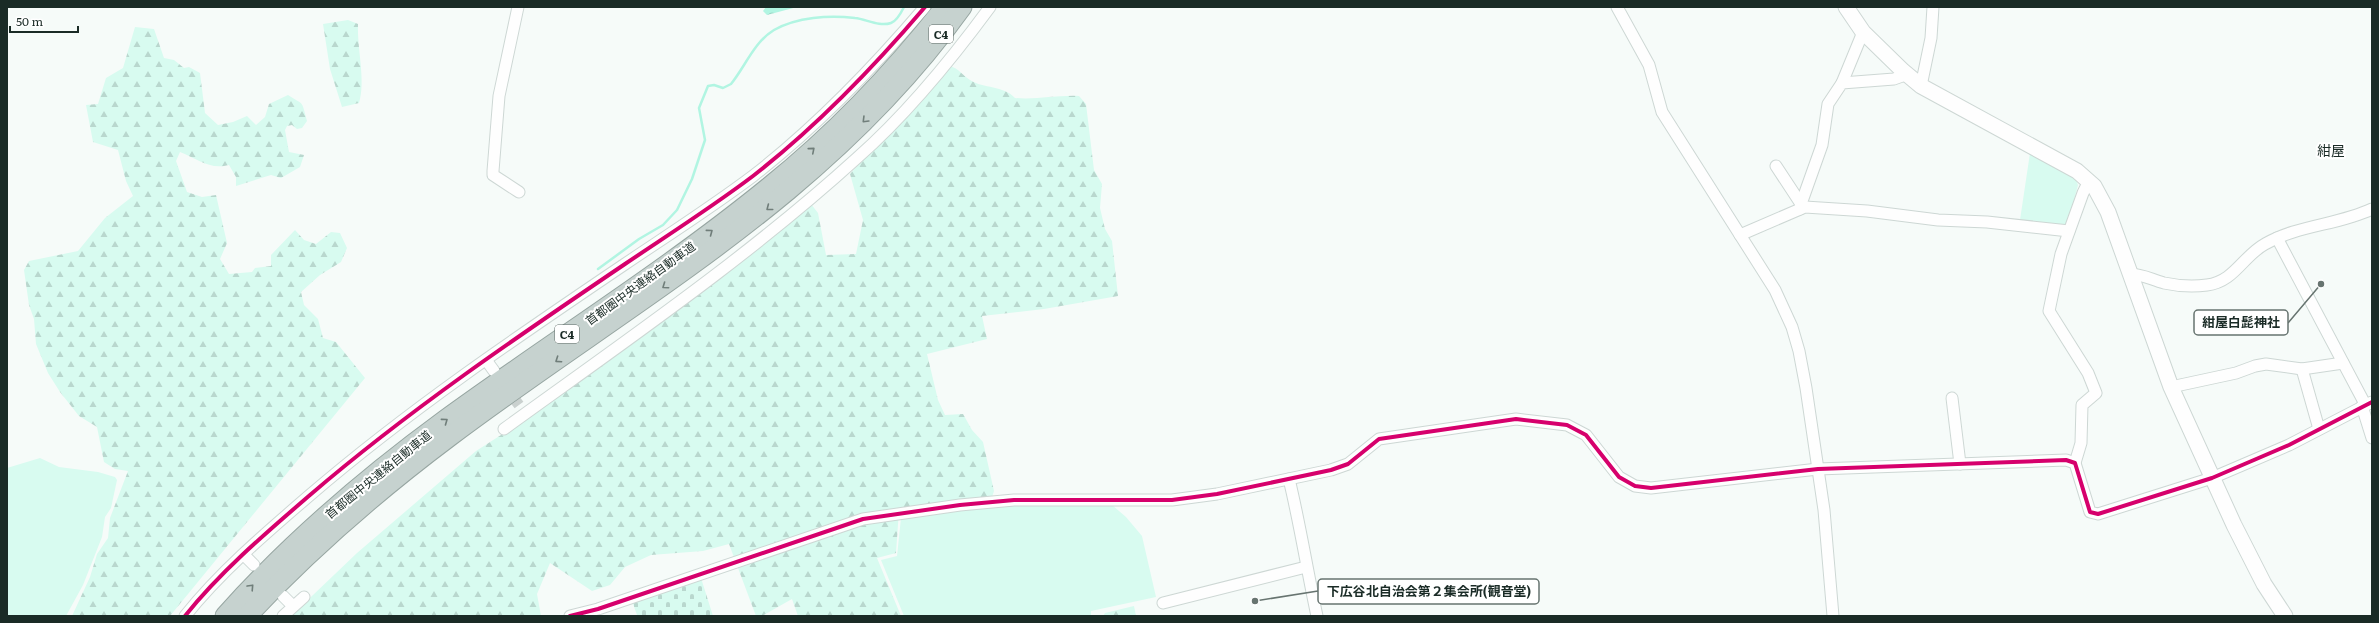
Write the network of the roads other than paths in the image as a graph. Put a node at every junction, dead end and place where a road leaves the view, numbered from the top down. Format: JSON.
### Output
{"nodes":[{"id":1,"x":518,"y":7,"type":"edge"},
{"id":2,"x":925,"y":7,"type":"edge"},
{"id":3,"x":945,"y":7,"type":"edge"},
{"id":4,"x":962,"y":7,"type":"edge"},
{"id":5,"x":990,"y":7,"type":"edge"},
{"id":6,"x":1617,"y":7,"type":"edge"},
{"id":7,"x":1846,"y":7,"type":"edge"},
{"id":8,"x":1933,"y":7,"type":"edge"},
{"id":9,"x":1863,"y":32,"type":"junction"},
{"id":10,"x":915,"y":56,"type":"junction"},
{"id":11,"x":1908,"y":74,"type":"junction"},
{"id":12,"x":1842,"y":83,"type":"junction"},
{"id":13,"x":1921,"y":86,"type":"junction"},
{"id":14,"x":890,"y":105,"type":"dead end"},
{"id":15,"x":901,"y":114,"type":"junction"},
{"id":16,"x":1776,"y":166,"type":"dead end"},
{"id":17,"x":2089,"y":181,"type":"junction"},
{"id":18,"x":519,"y":192,"type":"dead end"},
{"id":19,"x":1801,"y":207,"type":"junction"},
{"id":20,"x":2372,"y":209,"type":"edge"},
{"id":21,"x":2069,"y":231,"type":"junction"},
{"id":22,"x":1740,"y":235,"type":"junction"},
{"id":23,"x":2277,"y":238,"type":"junction"},
{"id":24,"x":2129,"y":274,"type":"junction"},
{"id":25,"x":486,"y":360,"type":"junction"},
{"id":26,"x":2343,"y":363,"type":"junction"},
{"id":27,"x":2302,"y":369,"type":"junction"},
{"id":28,"x":494,"y":371,"type":"dead end"},
{"id":29,"x":2171,"y":387,"type":"junction"},
{"id":30,"x":1952,"y":398,"type":"dead end"},
{"id":31,"x":2367,"y":404,"type":"edge"},
{"id":32,"x":504,"y":429,"type":"dead end"},
{"id":33,"x":2319,"y":429,"type":"junction"},
{"id":34,"x":2372,"y":438,"type":"edge"},
{"id":35,"x":2075,"y":463,"type":"junction"},
{"id":36,"x":1960,"y":464,"type":"junction"},
{"id":37,"x":1818,"y":469,"type":"junction"},
{"id":38,"x":2212,"y":478,"type":"junction"},
{"id":39,"x":1289,"y":479,"type":"junction"},
{"id":40,"x":244,"y":554,"type":"junction"},
{"id":41,"x":254,"y":565,"type":"dead end"},
{"id":42,"x":1306,"y":567,"type":"junction"},
{"id":43,"x":283,"y":596,"type":"dead end"},
{"id":44,"x":304,"y":597,"type":"dead end"},
{"id":45,"x":1163,"y":603,"type":"dead end"},
{"id":46,"x":293,"y":606,"type":"junction"},
{"id":47,"x":185,"y":616,"type":"edge"},
{"id":48,"x":224,"y":616,"type":"edge"},
{"id":49,"x":248,"y":616,"type":"edge"},
{"id":50,"x":282,"y":616,"type":"edge"},
{"id":51,"x":570,"y":616,"type":"edge"},
{"id":52,"x":1317,"y":616,"type":"edge"},
{"id":53,"x":1833,"y":616,"type":"edge"},
{"id":54,"x":2285,"y":616,"type":"edge"}],
"edges":[{"from":1,"to":18,"type":"street"},
{"from":2,"to":25,"type":"street"},
{"from":3,"to":10,"type":"highway","name":"首都圏中央連絡自動車道","number":"C4"},
{"from":4,"to":10,"type":"highway","name":"首都圏中央連絡自動車道","number":"C4"},
{"from":5,"to":15,"type":"street"},
{"from":6,"to":22,"type":"street"},
{"from":7,"to":9,"type":"street"},
{"from":8,"to":13,"type":"street"},
{"from":9,"to":11,"type":"street"},
{"from":9,"to":12,"type":"street"},
{"from":48,"to":10,"type":"highway","name":"首都圏中央連絡自動車道","number":"C4","one_way":true},
{"from":10,"to":49,"type":"highway","name":"首都圏中央連絡自動車道","number":"C4","one_way":true},
{"from":11,"to":12,"type":"street"},
{"from":11,"to":13,"type":"street"},
{"from":12,"to":19,"type":"street"},
{"from":13,"to":17,"type":"street"},
{"from":14,"to":15,"type":"street"},
{"from":15,"to":32,"type":"street"},
{"from":16,"to":19,"type":"street"},
{"from":17,"to":21,"type":"street"},
{"from":17,"to":24,"type":"street"},
{"from":19,"to":21,"type":"street"},
{"from":19,"to":22,"type":"street"},
{"from":20,"to":23,"type":"street"},
{"from":21,"to":35,"type":"street"},
{"from":22,"to":37,"type":"street"},
{"from":23,"to":24,"type":"street"},
{"from":23,"to":26,"type":"street"},
{"from":24,"to":29,"type":"street"},
{"from":25,"to":28,"type":"street"},
{"from":25,"to":40,"type":"street"},
{"from":26,"to":27,"type":"street"},
{"from":26,"to":31,"type":"street"},
{"from":27,"to":29,"type":"street"},
{"from":27,"to":33,"type":"street"},
{"from":29,"to":38,"type":"street"},
{"from":30,"to":36,"type":"street"},
{"from":31,"to":33,"type":"street"},
{"from":31,"to":34,"type":"street"},
{"from":33,"to":38,"type":"street"},
{"from":35,"to":36,"type":"street"},
{"from":35,"to":38,"type":"street"},
{"from":36,"to":37,"type":"street"},
{"from":37,"to":39,"type":"street"},
{"from":37,"to":53,"type":"street"},
{"from":38,"to":54,"type":"street"},
{"from":39,"to":42,"type":"street"},
{"from":39,"to":51,"type":"street"},
{"from":40,"to":41,"type":"street"},
{"from":40,"to":47,"type":"street"},
{"from":42,"to":45,"type":"street"},
{"from":42,"to":52,"type":"street"},
{"from":43,"to":46,"type":"street"},
{"from":44,"to":46,"type":"street"},
{"from":46,"to":50,"type":"street"}]}
